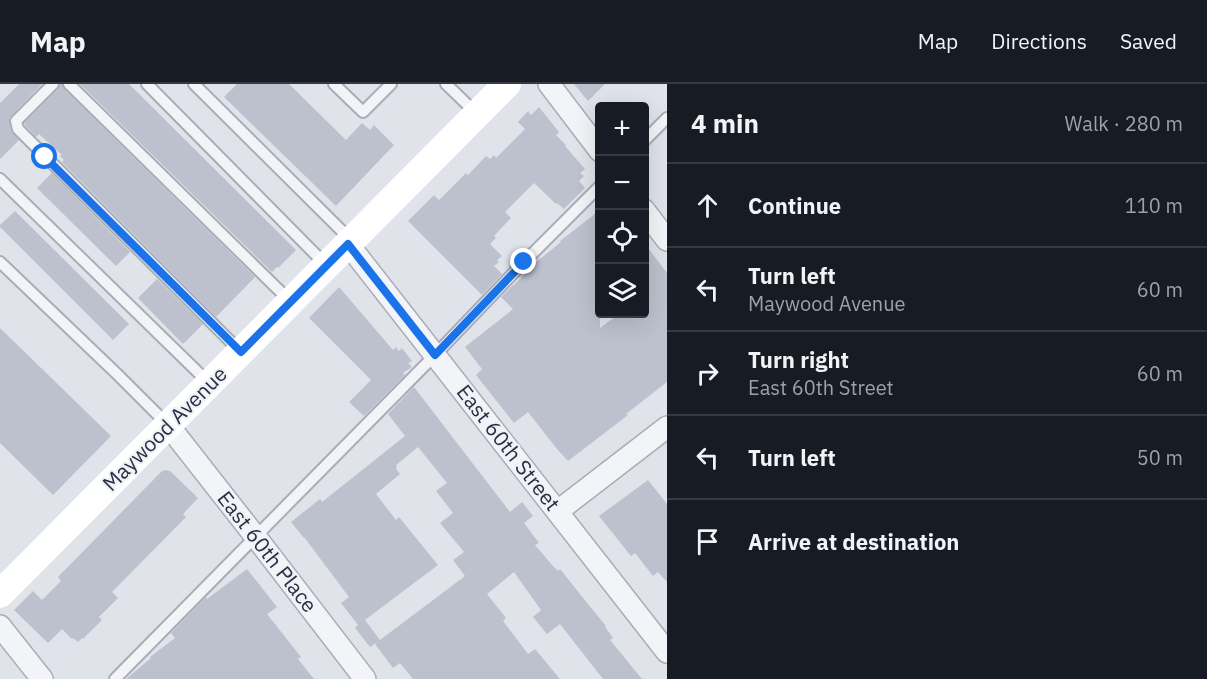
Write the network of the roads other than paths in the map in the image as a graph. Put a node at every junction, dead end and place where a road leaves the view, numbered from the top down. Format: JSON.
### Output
{"nodes":[{"id":1,"x":53,"y":84,"type":"edge"},
{"id":2,"x":69,"y":84,"type":"edge"},
{"id":3,"x":147,"y":84,"type":"edge"},
{"id":4,"x":194,"y":84,"type":"edge"},
{"id":5,"x":334,"y":84,"type":"edge"},
{"id":6,"x":391,"y":84,"type":"edge"},
{"id":7,"x":446,"y":84,"type":"edge"},
{"id":8,"x":507,"y":84,"type":"edge"},
{"id":9,"x":549,"y":84,"type":"edge"},
{"id":10,"x":477,"y":114,"type":"junction"},
{"id":11,"x":667,"y":118,"type":"edge"},
{"id":12,"x":649,"y":137,"type":"edge"},
{"id":13,"x":595,"y":144,"type":"edge"},
{"id":14,"x":0,"y":179,"type":"edge"},
{"id":15,"x":595,"y":191,"type":"edge"},
{"id":16,"x":649,"y":215,"type":"edge"},
{"id":17,"x":667,"y":240,"type":"edge"},
{"id":18,"x":350,"y":242,"type":"junction"},
{"id":19,"x":0,"y":262,"type":"edge"},
{"id":20,"x":327,"y":266,"type":"junction"},
{"id":21,"x":291,"y":302,"type":"junction"},
{"id":22,"x":241,"y":352,"type":"junction"},
{"id":23,"x":435,"y":355,"type":"junction"},
{"id":24,"x":210,"y":384,"type":"junction"},
{"id":25,"x":168,"y":425,"type":"junction"},
{"id":26,"x":667,"y":427,"type":"edge"},
{"id":27,"x":558,"y":512,"type":"junction"},
{"id":28,"x":255,"y":536,"type":"junction"},
{"id":29,"x":0,"y":594,"type":"edge"},
{"id":30,"x":0,"y":626,"type":"edge"},
{"id":31,"x":667,"y":652,"type":"edge"},
{"id":32,"x":42,"y":679,"type":"edge"},
{"id":33,"x":115,"y":679,"type":"edge"},
{"id":34,"x":365,"y":679,"type":"edge"}],
"edges":[{"from":1,"to":22,"type":"lane"},
{"from":2,"to":21,"type":"lane"},
{"from":3,"to":20,"type":"lane"},
{"from":4,"to":18,"type":"lane"},
{"from":5,"to":6,"type":"lane"},
{"from":7,"to":10,"type":"lane"},
{"from":8,"to":10,"type":"street","name":"Maywood Avenue"},
{"from":9,"to":13,"type":"street"},
{"from":10,"to":18,"type":"street","name":"Maywood Avenue"},
{"from":11,"to":12,"type":"lane"},
{"from":14,"to":24,"type":"lane"},
{"from":15,"to":23,"type":"lane"},
{"from":16,"to":17,"type":"street"},
{"from":18,"to":20,"type":"street","name":"Maywood Avenue"},
{"from":18,"to":23,"type":"street","name":"East 60th Street"},
{"from":19,"to":25,"type":"lane"},
{"from":20,"to":21,"type":"street","name":"Maywood Avenue"},
{"from":21,"to":22,"type":"street","name":"Maywood Avenue"},
{"from":22,"to":24,"type":"street","name":"Maywood Avenue"},
{"from":23,"to":27,"type":"street","name":"East 60th Street"},
{"from":23,"to":28,"type":"lane"},
{"from":24,"to":25,"type":"street","name":"Maywood Avenue"},
{"from":25,"to":28,"type":"street","name":"East 60th Place"},
{"from":25,"to":29,"type":"street","name":"Maywood Avenue"},
{"from":26,"to":27,"type":"street"},
{"from":27,"to":31,"type":"street","name":"East 60th Street"},
{"from":28,"to":33,"type":"lane"},
{"from":28,"to":34,"type":"street","name":"East 60th Place"},
{"from":30,"to":32,"type":"street"}]}
